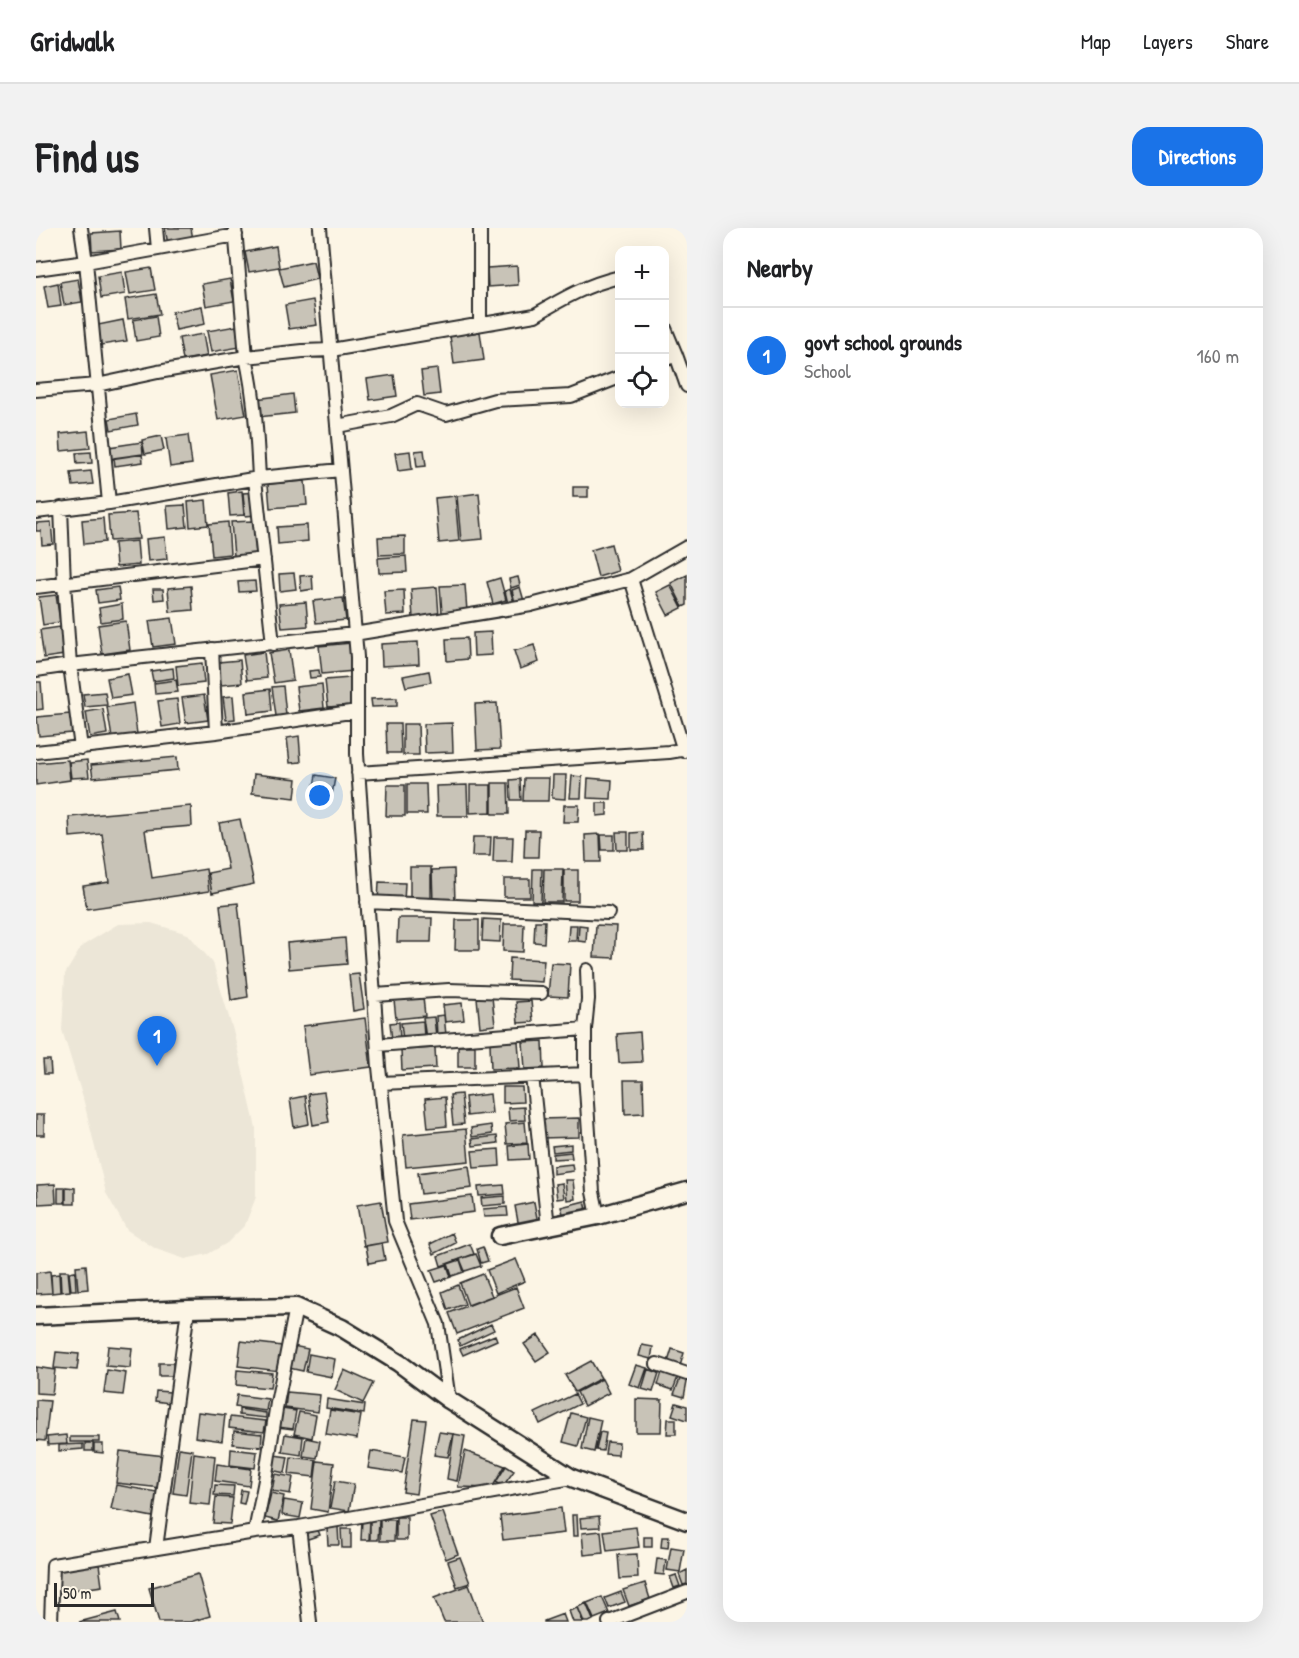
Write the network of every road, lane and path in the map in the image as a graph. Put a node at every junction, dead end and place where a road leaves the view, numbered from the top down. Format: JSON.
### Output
{"nodes":[{"id":1,"x":81,"y":228,"type":"edge"},
{"id":2,"x":156,"y":228,"type":"edge"},
{"id":3,"x":320,"y":228,"type":"edge"},
{"id":4,"x":480,"y":228,"type":"edge"},
{"id":5,"x":235,"y":231,"type":"edge"},
{"id":6,"x":158,"y":249,"type":"junction"},
{"id":7,"x":86,"y":262,"type":"junction"},
{"id":8,"x":36,"y":269,"type":"edge"},
{"id":9,"x":615,"y":278,"type":"edge"},
{"id":10,"x":480,"y":324,"type":"junction"},
{"id":11,"x":331,"y":350,"type":"junction"},
{"id":12,"x":246,"y":357,"type":"junction"},
{"id":13,"x":670,"y":358,"type":"edge"},
{"id":14,"x":615,"y":379,"type":"edge"},
{"id":15,"x":97,"y":385,"type":"junction"},
{"id":16,"x":687,"y":386,"type":"edge"},
{"id":17,"x":36,"y":390,"type":"edge"},
{"id":18,"x":337,"y":426,"type":"junction"},
{"id":19,"x":341,"y":470,"type":"junction"},
{"id":20,"x":256,"y":478,"type":"junction"},
{"id":21,"x":109,"y":503,"type":"junction"},
{"id":22,"x":61,"y":508,"type":"junction"},
{"id":23,"x":36,"y":512,"type":"edge"},
{"id":24,"x":687,"y":547,"type":"edge"},
{"id":25,"x":264,"y":559,"type":"junction"},
{"id":26,"x":631,"y":579,"type":"junction"},
{"id":27,"x":64,"y":583,"type":"junction"},
{"id":28,"x":36,"y":587,"type":"edge"},
{"id":29,"x":354,"y":634,"type":"junction"},
{"id":30,"x":273,"y":644,"type":"junction"},
{"id":31,"x":212,"y":650,"type":"junction"},
{"id":32,"x":70,"y":664,"type":"junction"},
{"id":33,"x":36,"y":669,"type":"edge"},
{"id":34,"x":357,"y":711,"type":"junction"},
{"id":35,"x":216,"y":732,"type":"junction"},
{"id":36,"x":81,"y":748,"type":"junction"},
{"id":37,"x":685,"y":750,"type":"edge"},
{"id":38,"x":36,"y":752,"type":"edge"},
{"id":39,"x":358,"y":773,"type":"junction"},
{"id":40,"x":368,"y":902,"type":"junction"},
{"id":41,"x":608,"y":913,"type":"dead end"},
{"id":42,"x":587,"y":970,"type":"dead end"},
{"id":43,"x":541,"y":993,"type":"dead end"},
{"id":44,"x":375,"y":995,"type":"junction"},
{"id":45,"x":585,"y":1029,"type":"junction"},
{"id":46,"x":378,"y":1045,"type":"junction"},
{"id":47,"x":585,"y":1074,"type":"junction"},
{"id":48,"x":532,"y":1076,"type":"junction"},
{"id":49,"x":381,"y":1083,"type":"junction"},
{"id":50,"x":687,"y":1191,"type":"edge"},
{"id":51,"x":598,"y":1216,"type":"junction"},
{"id":52,"x":548,"y":1227,"type":"junction"},
{"id":53,"x":500,"y":1236,"type":"dead end"},
{"id":54,"x":296,"y":1307,"type":"junction"},
{"id":55,"x":188,"y":1309,"type":"junction"},
{"id":56,"x":36,"y":1316,"type":"edge"},
{"id":57,"x":657,"y":1364,"type":"dead end"},
{"id":58,"x":687,"y":1374,"type":"edge"},
{"id":59,"x":449,"y":1400,"type":"junction"},
{"id":60,"x":572,"y":1478,"type":"junction"},
{"id":61,"x":687,"y":1521,"type":"edge"},
{"id":62,"x":299,"y":1527,"type":"junction"},
{"id":63,"x":255,"y":1532,"type":"junction"},
{"id":64,"x":156,"y":1548,"type":"junction"},
{"id":65,"x":687,"y":1592,"type":"edge"},
{"id":66,"x":51,"y":1622,"type":"edge"},
{"id":67,"x":310,"y":1622,"type":"edge"},
{"id":68,"x":609,"y":1622,"type":"edge"}],
"edges":[{"from":1,"to":7,"type":"street"},
{"from":2,"to":6,"type":"street"},
{"from":3,"to":11,"type":"street"},
{"from":4,"to":10,"type":"street"},
{"from":5,"to":6,"type":"street"},
{"from":5,"to":12,"type":"street"},
{"from":6,"to":7,"type":"street"},
{"from":7,"to":8,"type":"street"},
{"from":7,"to":15,"type":"street"},
{"from":9,"to":10,"type":"street"},
{"from":10,"to":11,"type":"street"},
{"from":11,"to":12,"type":"street"},
{"from":11,"to":18,"type":"street"},
{"from":12,"to":15,"type":"street"},
{"from":12,"to":20,"type":"street"},
{"from":13,"to":16,"type":"street"},
{"from":14,"to":18,"type":"street"},
{"from":15,"to":17,"type":"street"},
{"from":15,"to":21,"type":"street"},
{"from":18,"to":19,"type":"street"},
{"from":19,"to":20,"type":"street"},
{"from":19,"to":29,"type":"street"},
{"from":20,"to":21,"type":"street"},
{"from":20,"to":25,"type":"street"},
{"from":21,"to":22,"type":"street"},
{"from":22,"to":23,"type":"street"},
{"from":22,"to":27,"type":"street"},
{"from":24,"to":26,"type":"street"},
{"from":25,"to":27,"type":"street"},
{"from":25,"to":30,"type":"street"},
{"from":26,"to":29,"type":"street"},
{"from":26,"to":37,"type":"street"},
{"from":27,"to":28,"type":"street"},
{"from":27,"to":32,"type":"street"},
{"from":29,"to":30,"type":"street"},
{"from":29,"to":34,"type":"street"},
{"from":30,"to":31,"type":"street"},
{"from":31,"to":32,"type":"street"},
{"from":31,"to":35,"type":"street"},
{"from":32,"to":33,"type":"street"},
{"from":32,"to":36,"type":"street"},
{"from":34,"to":35,"type":"street"},
{"from":34,"to":39,"type":"street"},
{"from":35,"to":36,"type":"street"},
{"from":36,"to":38,"type":"street"},
{"from":37,"to":39,"type":"street"},
{"from":39,"to":40,"type":"street"},
{"from":40,"to":41,"type":"street"},
{"from":40,"to":44,"type":"street"},
{"from":42,"to":45,"type":"street"},
{"from":43,"to":44,"type":"street"},
{"from":44,"to":46,"type":"street"},
{"from":45,"to":46,"type":"street"},
{"from":45,"to":47,"type":"street"},
{"from":46,"to":49,"type":"street"},
{"from":47,"to":48,"type":"street"},
{"from":47,"to":51,"type":"street"},
{"from":48,"to":49,"type":"street"},
{"from":48,"to":52,"type":"street"},
{"from":49,"to":59,"type":"street"},
{"from":50,"to":51,"type":"main road"},
{"from":51,"to":52,"type":"main road"},
{"from":52,"to":53,"type":"main road"},
{"from":54,"to":55,"type":"main road"},
{"from":54,"to":59,"type":"main road"},
{"from":54,"to":63,"type":"street"},
{"from":55,"to":56,"type":"main road"},
{"from":55,"to":64,"type":"street"},
{"from":57,"to":58,"type":"street"},
{"from":59,"to":60,"type":"main road"},
{"from":60,"to":61,"type":"main road"},
{"from":60,"to":62,"type":"street"},
{"from":62,"to":63,"type":"street"},
{"from":62,"to":67,"type":"street"},
{"from":63,"to":64,"type":"street"},
{"from":64,"to":66,"type":"street"},
{"from":65,"to":68,"type":"street"}]}
